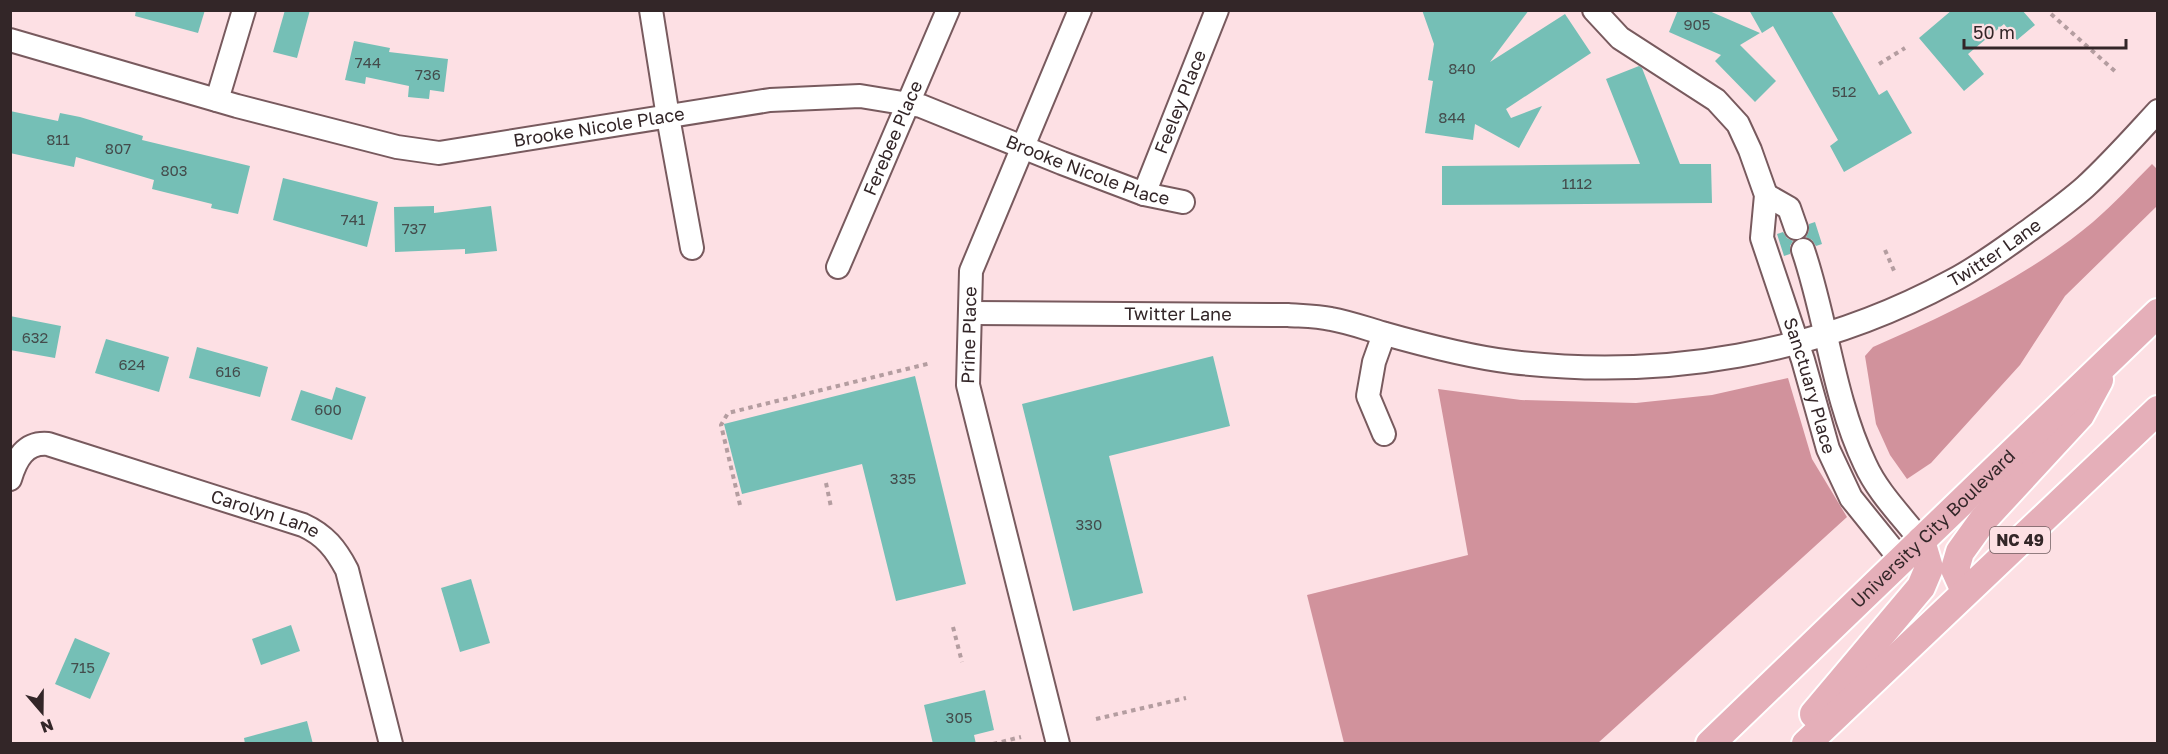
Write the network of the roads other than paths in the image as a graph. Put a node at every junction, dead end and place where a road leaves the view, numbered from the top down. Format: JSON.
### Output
{"nodes":[{"id":1,"x":244,"y":10,"type":"edge"},
{"id":2,"x":651,"y":10,"type":"edge"},
{"id":3,"x":948,"y":10,"type":"edge"},
{"id":4,"x":1080,"y":10,"type":"edge"},
{"id":5,"x":1217,"y":10,"type":"edge"},
{"id":6,"x":1594,"y":10,"type":"edge"},
{"id":7,"x":10,"y":40,"type":"edge"},
{"id":8,"x":217,"y":100,"type":"junction"},
{"id":9,"x":907,"y":104,"type":"junction"},
{"id":10,"x":2157,"y":111,"type":"edge"},
{"id":11,"x":668,"y":117,"type":"junction"},
{"id":12,"x":1023,"y":147,"type":"junction"},
{"id":13,"x":1144,"y":194,"type":"junction"},
{"id":14,"x":1766,"y":195,"type":"junction"},
{"id":15,"x":1183,"y":202,"type":"dead end"},
{"id":16,"x":1796,"y":228,"type":"dead end"},
{"id":17,"x":692,"y":248,"type":"dead end"},
{"id":18,"x":838,"y":267,"type":"dead end"},
{"id":19,"x":1773,"y":271,"type":"junction"},
{"id":20,"x":970,"y":313,"type":"junction"},
{"id":21,"x":2157,"y":313,"type":"edge"},
{"id":22,"x":1384,"y":334,"type":"junction"},
{"id":23,"x":1825,"y":335,"type":"junction"},
{"id":24,"x":1797,"y":343,"type":"junction"},
{"id":25,"x":2109,"y":359,"type":"junction"},
{"id":26,"x":2155,"y":417,"type":"edge"},
{"id":27,"x":1384,"y":434,"type":"dead end"},
{"id":28,"x":10,"y":479,"type":"edge"},
{"id":29,"x":1911,"y":551,"type":"junction"},
{"id":30,"x":1965,"y":591,"type":"junction"},
{"id":31,"x":392,"y":744,"type":"edge"},
{"id":32,"x":1058,"y":744,"type":"edge"},
{"id":33,"x":1710,"y":744,"type":"edge"},
{"id":34,"x":1794,"y":744,"type":"edge"},
{"id":35,"x":1806,"y":744,"type":"edge"}],
"edges":[{"from":1,"to":8,"type":"street"},
{"from":2,"to":11,"type":"street"},
{"from":3,"to":9,"type":"street","name":"Ferebee Place"},
{"from":4,"to":12,"type":"street","name":"Prine Place"},
{"from":5,"to":13,"type":"street","name":"Feeley Place"},
{"from":6,"to":14,"type":"street","name":"Sanctuary Place"},
{"from":7,"to":8,"type":"street","name":"Brooke Nicole Place"},
{"from":8,"to":11,"type":"street","name":"Brooke Nicole Place"},
{"from":9,"to":11,"type":"street","name":"Brooke Nicole Place"},
{"from":9,"to":12,"type":"street","name":"Brooke Nicole Place"},
{"from":9,"to":18,"type":"street","name":"Ferebee Place"},
{"from":10,"to":23,"type":"street","name":"Twitter Lane"},
{"from":11,"to":17,"type":"street"},
{"from":12,"to":13,"type":"street","name":"Brooke Nicole Place"},
{"from":12,"to":20,"type":"street","name":"Prine Place"},
{"from":13,"to":15,"type":"street","name":"Brooke Nicole Place"},
{"from":14,"to":16,"type":"street"},
{"from":14,"to":19,"type":"street","name":"Sanctuary Place"},
{"from":19,"to":23,"type":"street","name":"Sanctuary Place"},
{"from":19,"to":24,"type":"street","name":"Sanctuary Place"},
{"from":20,"to":22,"type":"street","name":"Twitter Lane"},
{"from":20,"to":32,"type":"street","name":"Prine Place"},
{"from":21,"to":25,"type":"main road","name":"University City Boulevard"},
{"from":22,"to":24,"type":"street","name":"Twitter Lane"},
{"from":22,"to":27,"type":"street"},
{"from":23,"to":24,"type":"street","name":"Twitter Lane"},
{"from":23,"to":29,"type":"street","name":"Sanctuary Place"},
{"from":24,"to":29,"type":"street","name":"Sanctuary Place"},
{"from":25,"to":29,"type":"main road","name":"University City Boulevard"},
{"from":25,"to":30,"type":"main road"},
{"from":26,"to":30,"type":"main road","number":"NC 49"},
{"from":28,"to":31,"type":"street","name":"Carolyn Lane"},
{"from":29,"to":33,"type":"main road","name":"University City Boulevard"},
{"from":29,"to":34,"type":"main road"},
{"from":30,"to":35,"type":"main road","number":"NC 49"}]}
